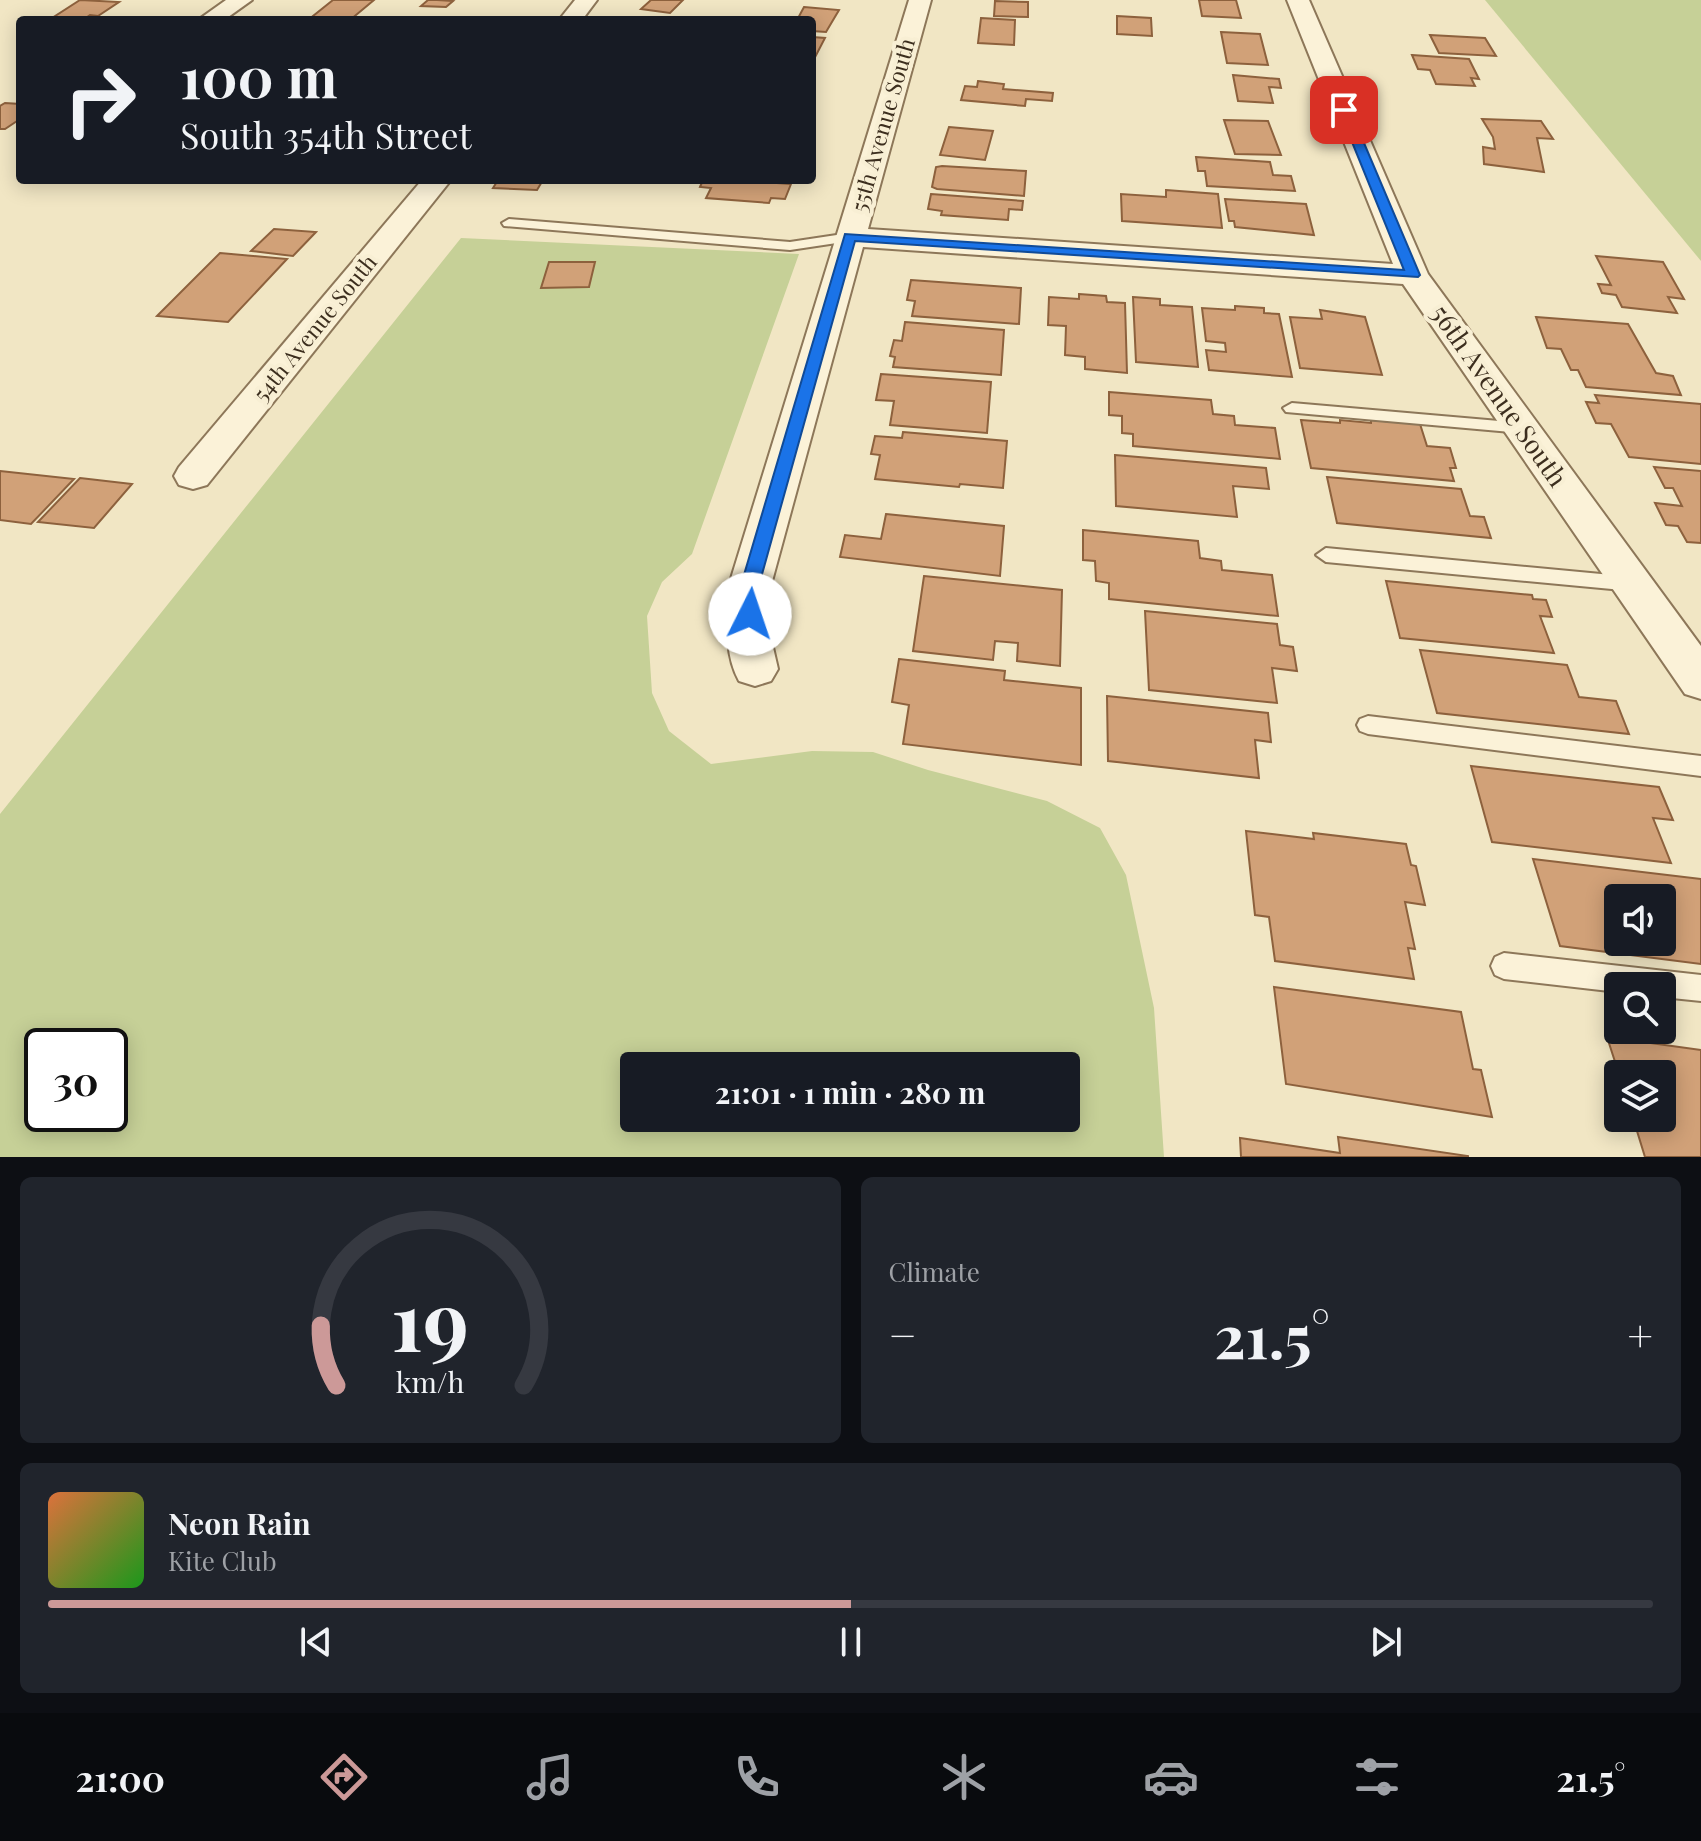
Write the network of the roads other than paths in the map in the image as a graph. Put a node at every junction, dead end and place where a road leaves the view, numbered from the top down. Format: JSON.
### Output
{"nodes":[{"id":1,"x":241,"y":0,"type":"edge"},
{"id":2,"x":586,"y":0,"type":"edge"},
{"id":3,"x":920,"y":0,"type":"edge"},
{"id":4,"x":1298,"y":0,"type":"edge"},
{"id":5,"x":215,"y":16,"type":"edge"},
{"id":6,"x":573,"y":16,"type":"edge"},
{"id":7,"x":434,"y":184,"type":"edge"},
{"id":8,"x":509,"y":223,"type":"dead end"},
{"id":9,"x":850,"y":237,"type":"junction"},
{"id":10,"x":1413,"y":275,"type":"junction"},
{"id":11,"x":1292,"y":408,"type":"dead end"},
{"id":12,"x":1522,"y":428,"type":"junction"},
{"id":13,"x":193,"y":476,"type":"dead end"},
{"id":14,"x":1326,"y":555,"type":"dead end"},
{"id":15,"x":1633,"y":584,"type":"junction"},
{"id":16,"x":755,"y":669,"type":"dead end"},
{"id":17,"x":1701,"y":681,"type":"edge"},
{"id":18,"x":1368,"y":725,"type":"dead end"},
{"id":19,"x":1701,"y":766,"type":"edge"},
{"id":20,"x":1504,"y":966,"type":"dead end"},
{"id":21,"x":1701,"y":988,"type":"edge"}],
"edges":[{"from":1,"to":5,"type":"street"},
{"from":2,"to":6,"type":"street"},
{"from":3,"to":9,"type":"street","name":"55th Avenue South"},
{"from":4,"to":10,"type":"street","name":"56th Avenue South"},
{"from":7,"to":13,"type":"street","name":"54th Avenue South"},
{"from":8,"to":9,"type":"lane"},
{"from":9,"to":10,"type":"street"},
{"from":9,"to":16,"type":"street","name":"55th Avenue South"},
{"from":10,"to":12,"type":"street","name":"56th Avenue South"},
{"from":11,"to":12,"type":"lane"},
{"from":12,"to":15,"type":"street","name":"56th Avenue South"},
{"from":14,"to":15,"type":"lane"},
{"from":15,"to":17,"type":"street","name":"56th Avenue South"},
{"from":18,"to":19,"type":"lane"},
{"from":20,"to":21,"type":"lane"}]}
